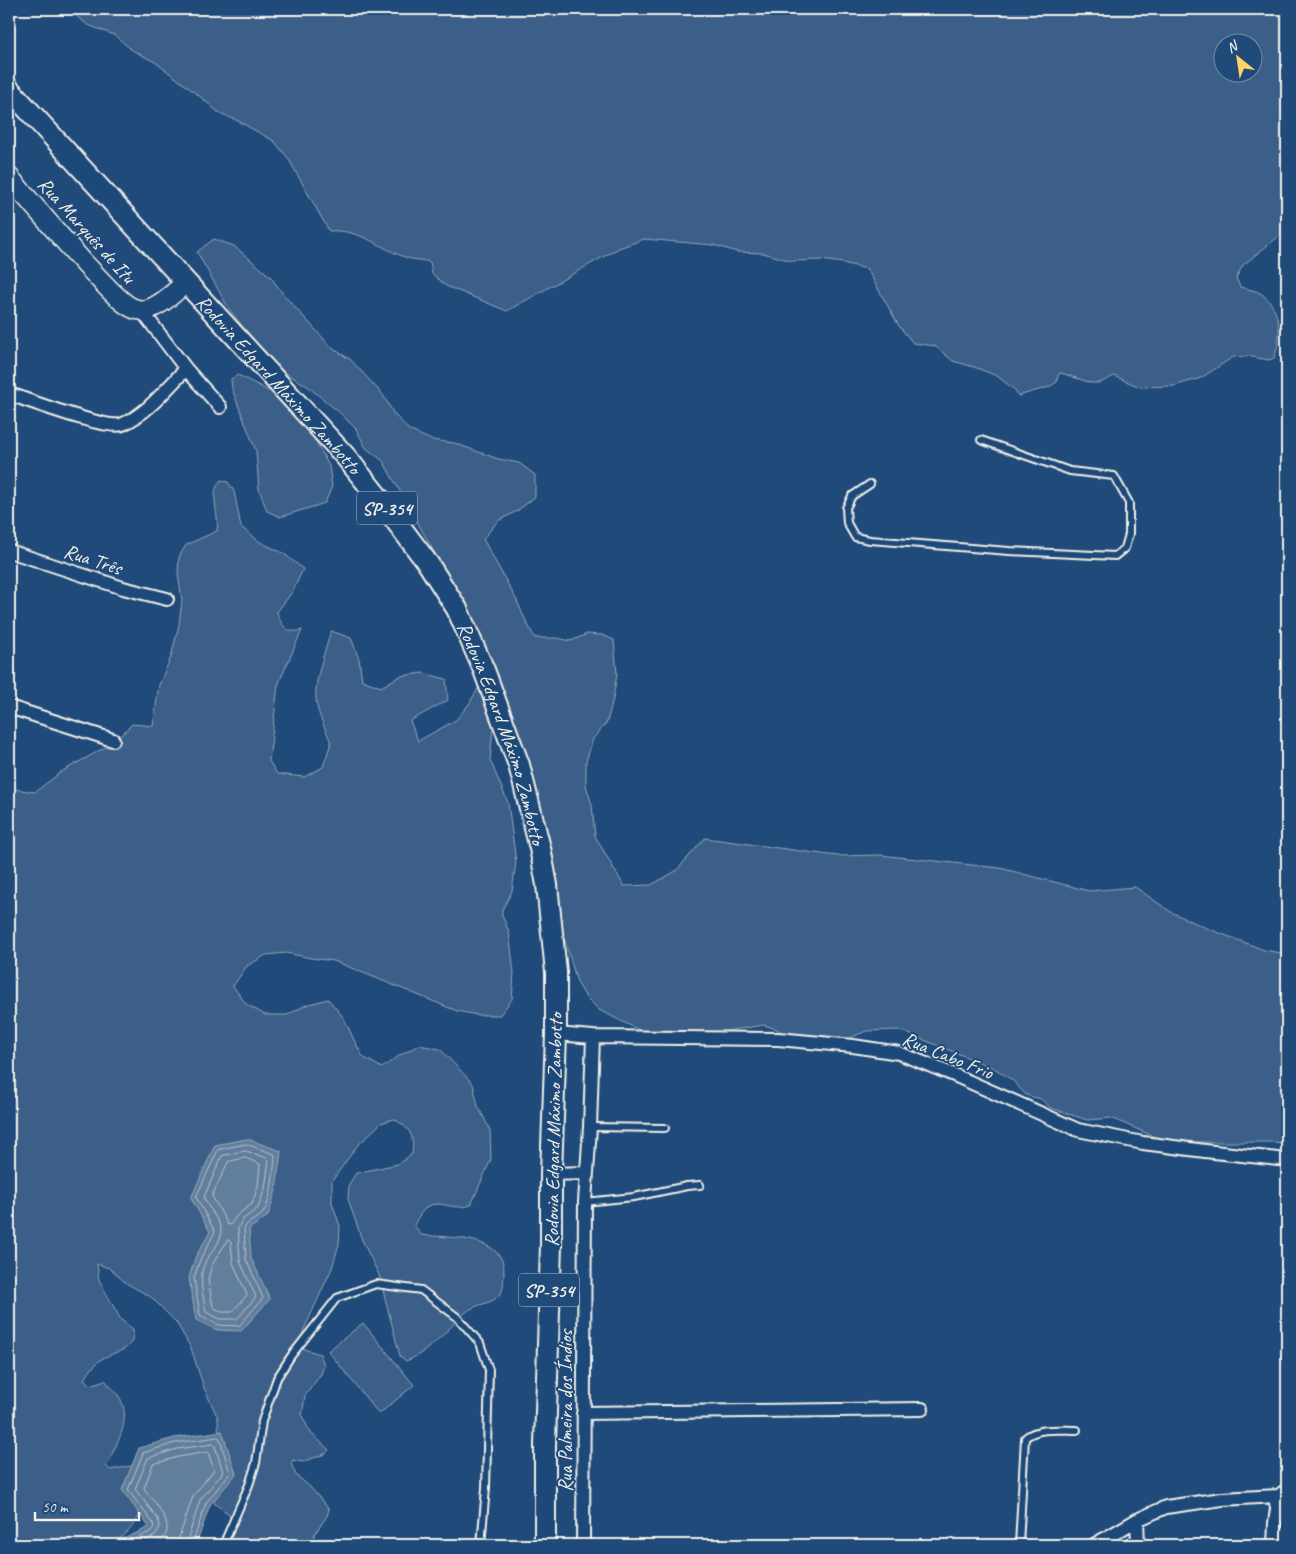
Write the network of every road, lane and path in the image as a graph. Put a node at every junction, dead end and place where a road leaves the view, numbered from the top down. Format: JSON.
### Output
{"nodes":[{"id":1,"x":9,"y":89,"type":"edge"},
{"id":2,"x":9,"y":177,"type":"edge"},
{"id":3,"x":186,"y":282,"type":"junction"},
{"id":4,"x":142,"y":311,"type":"junction"},
{"id":5,"x":186,"y":369,"type":"junction"},
{"id":6,"x":9,"y":394,"type":"edge"},
{"id":7,"x":220,"y":407,"type":"dead end"},
{"id":8,"x":981,"y":440,"type":"dead end"},
{"id":9,"x":870,"y":484,"type":"dead end"},
{"id":10,"x":9,"y":551,"type":"edge"},
{"id":11,"x":167,"y":599,"type":"dead end"},
{"id":12,"x":9,"y":707,"type":"edge"},
{"id":13,"x":113,"y":740,"type":"dead end"},
{"id":14,"x":556,"y":1034,"type":"junction"},
{"id":15,"x":593,"y":1038,"type":"junction"},
{"id":16,"x":590,"y":1127,"type":"junction"},
{"id":17,"x":665,"y":1128,"type":"dead end"},
{"id":18,"x":1287,"y":1160,"type":"edge"},
{"id":19,"x":587,"y":1173,"type":"junction"},
{"id":20,"x":551,"y":1174,"type":"junction"},
{"id":21,"x":700,"y":1185,"type":"dead end"},
{"id":22,"x":585,"y":1202,"type":"junction"},
{"id":23,"x":922,"y":1408,"type":"dead end"},
{"id":24,"x":583,"y":1413,"type":"junction"},
{"id":25,"x":1077,"y":1430,"type":"dead end"},
{"id":26,"x":1281,"y":1498,"type":"edge"},
{"id":27,"x":1287,"y":1518,"type":"edge"},
{"id":28,"x":1137,"y":1520,"type":"junction"},
{"id":29,"x":1287,"y":1532,"type":"edge"},
{"id":30,"x":223,"y":1545,"type":"edge"},
{"id":31,"x":481,"y":1545,"type":"edge"},
{"id":32,"x":545,"y":1545,"type":"edge"},
{"id":33,"x":582,"y":1545,"type":"edge"},
{"id":34,"x":1019,"y":1545,"type":"edge"},
{"id":35,"x":1094,"y":1545,"type":"edge"},
{"id":36,"x":1138,"y":1545,"type":"edge"},
{"id":37,"x":1274,"y":1545,"type":"edge"},
{"id":38,"x":1279,"y":1545,"type":"edge"}],
"edges":[{"from":1,"to":3,"type":"main road","name":"Rodovia Edgard Máximo Zambotto","number":"SP-354"},
{"from":2,"to":4,"type":"main road","name":"Rua Marquês de Itu"},
{"from":3,"to":4,"type":"main road","name":"Rua Marquês de Itu"},
{"from":3,"to":14,"type":"main road","name":"Rodovia Edgard Máximo Zambotto","number":"SP-354"},
{"from":4,"to":5,"type":"street"},
{"from":5,"to":6,"type":"street"},
{"from":5,"to":7,"type":"street"},
{"from":8,"to":9,"type":"lane"},
{"from":10,"to":11,"type":"street","name":"Rua Três"},
{"from":12,"to":13,"type":"street"},
{"from":14,"to":15,"type":"street","name":"Rua Cabo Frio"},
{"from":14,"to":20,"type":"main road","name":"Rodovia Edgard Máximo Zambotto","number":"SP-354"},
{"from":15,"to":16,"type":"street","name":"Rua Palmeira dos Índios"},
{"from":15,"to":18,"type":"street","name":"Rua Cabo Frio"},
{"from":16,"to":17,"type":"lane"},
{"from":16,"to":19,"type":"street","name":"Rua Palmeira dos Índios"},
{"from":19,"to":20,"type":"street"},
{"from":19,"to":22,"type":"street","name":"Rua Palmeira dos Índios"},
{"from":20,"to":32,"type":"main road","name":"Rodovia Edgard Máximo Zambotto","number":"SP-354"},
{"from":21,"to":22,"type":"lane"},
{"from":22,"to":24,"type":"street","name":"Rua Palmeira dos Índios"},
{"from":23,"to":24,"type":"street"},
{"from":24,"to":33,"type":"street","name":"Rua Palmeira dos Índios"},
{"from":25,"to":34,"type":"lane"},
{"from":26,"to":27,"type":"street"},
{"from":26,"to":28,"type":"street"},
{"from":26,"to":37,"type":"street"},
{"from":28,"to":35,"type":"street"},
{"from":28,"to":36,"type":"street"},
{"from":29,"to":38,"type":"street"},
{"from":30,"to":31,"type":"lane"}]}
